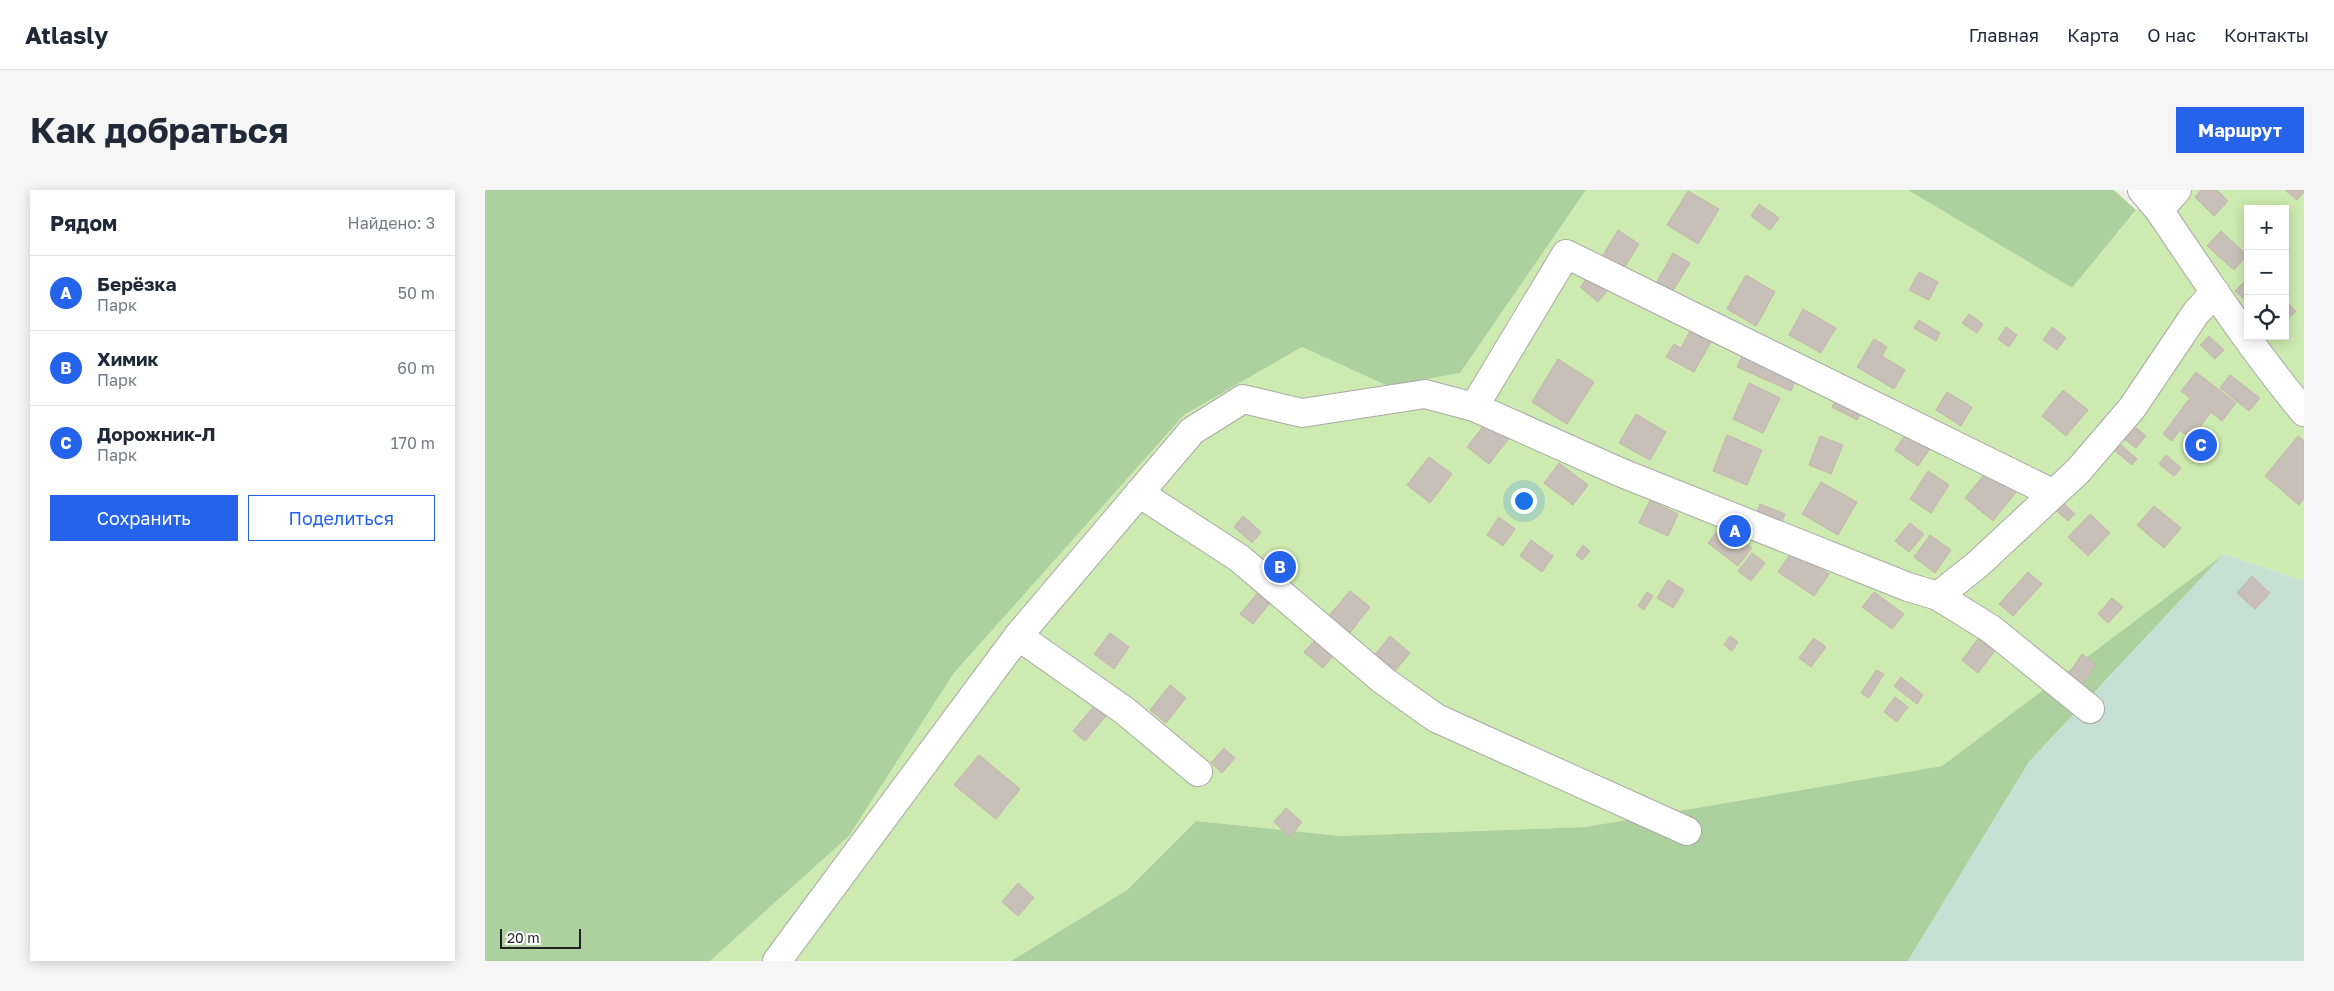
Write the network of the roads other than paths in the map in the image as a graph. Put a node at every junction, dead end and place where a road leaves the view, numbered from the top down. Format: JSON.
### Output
{"nodes":[{"id":1,"x":2159,"y":196,"type":"edge"},
{"id":2,"x":2215,"y":292,"type":"junction"},
{"id":3,"x":1474,"y":407,"type":"junction"},
{"id":4,"x":2304,"y":412,"type":"edge"},
{"id":5,"x":1139,"y":493,"type":"junction"},
{"id":6,"x":2052,"y":493,"type":"junction"},
{"id":7,"x":1938,"y":596,"type":"junction"},
{"id":8,"x":1018,"y":636,"type":"junction"},
{"id":9,"x":2090,"y":709,"type":"dead end"},
{"id":10,"x":1198,"y":772,"type":"dead end"},
{"id":11,"x":1687,"y":831,"type":"dead end"},
{"id":12,"x":777,"y":961,"type":"edge"}],
"edges":[{"from":1,"to":2,"type":"lane"},
{"from":2,"to":4,"type":"lane"},
{"from":2,"to":6,"type":"lane"},
{"from":3,"to":5,"type":"lane"},
{"from":3,"to":6,"type":"lane"},
{"from":3,"to":7,"type":"lane"},
{"from":5,"to":8,"type":"lane"},
{"from":5,"to":11,"type":"lane"},
{"from":6,"to":7,"type":"lane"},
{"from":7,"to":9,"type":"lane"},
{"from":8,"to":10,"type":"lane"},
{"from":8,"to":12,"type":"lane"}]}
